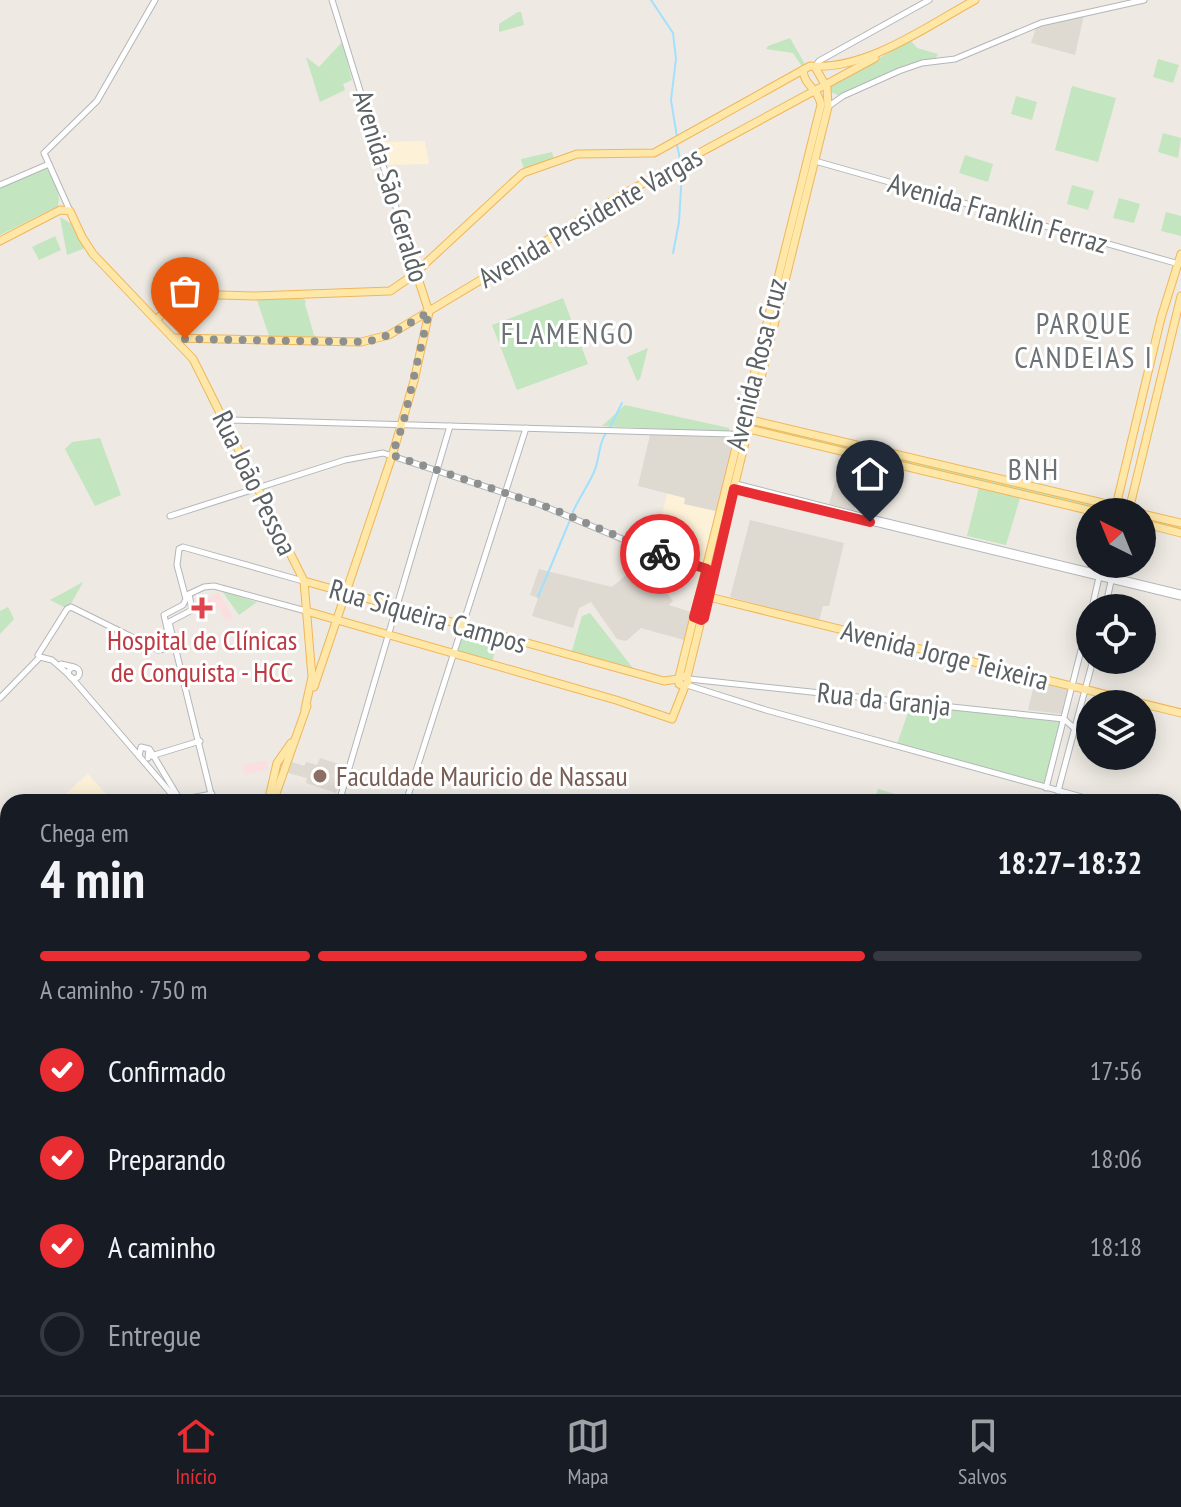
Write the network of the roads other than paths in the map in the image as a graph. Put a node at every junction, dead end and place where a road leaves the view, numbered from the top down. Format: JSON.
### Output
{"nodes":[{"id":1,"x":155,"y":0,"type":"edge"},
{"id":2,"x":332,"y":0,"type":"edge"},
{"id":3,"x":929,"y":0,"type":"edge"},
{"id":4,"x":975,"y":0,"type":"edge"},
{"id":5,"x":982,"y":0,"type":"edge"},
{"id":6,"x":1144,"y":0,"type":"edge"},
{"id":7,"x":819,"y":65,"type":"junction"},
{"id":8,"x":803,"y":70,"type":"junction"},
{"id":9,"x":825,"y":84,"type":"junction"},
{"id":10,"x":815,"y":89,"type":"junction"},
{"id":11,"x":843,"y":96,"type":"junction"},
{"id":12,"x":824,"y":112,"type":"junction"},
{"id":13,"x":815,"y":161,"type":"junction"},
{"id":14,"x":49,"y":164,"type":"junction"},
{"id":15,"x":0,"y":185,"type":"edge"},
{"id":16,"x":60,"y":189,"type":"junction"},
{"id":17,"x":800,"y":202,"type":"junction"},
{"id":18,"x":65,"y":211,"type":"junction"},
{"id":19,"x":0,"y":241,"type":"edge"},
{"id":20,"x":1181,"y":254,"type":"edge"},
{"id":21,"x":1180,"y":264,"type":"edge"},
{"id":22,"x":416,"y":272,"type":"junction"},
{"id":23,"x":1181,"y":296,"type":"edge"},
{"id":24,"x":429,"y":312,"type":"junction"},
{"id":25,"x":157,"y":318,"type":"junction"},
{"id":26,"x":184,"y":343,"type":"junction"},
{"id":27,"x":190,"y":356,"type":"junction"},
{"id":28,"x":227,"y":421,"type":"junction"},
{"id":29,"x":403,"y":424,"type":"junction"},
{"id":30,"x":747,"y":424,"type":"junction"},
{"id":31,"x":450,"y":426,"type":"junction"},
{"id":32,"x":526,"y":428,"type":"junction"},
{"id":33,"x":734,"y":436,"type":"junction"},
{"id":34,"x":744,"y":449,"type":"junction"},
{"id":35,"x":392,"y":455,"type":"junction"},
{"id":36,"x":436,"y":470,"type":"junction"},
{"id":37,"x":1013,"y":481,"type":"junction"},
{"id":38,"x":735,"y":487,"type":"junction"},
{"id":39,"x":258,"y":488,"type":"junction"},
{"id":40,"x":1011,"y":492,"type":"junction"},
{"id":41,"x":505,"y":493,"type":"junction"},
{"id":42,"x":1077,"y":498,"type":"edge"},
{"id":43,"x":1116,"y":498,"type":"edge"},
{"id":44,"x":1134,"y":498,"type":"edge"},
{"id":45,"x":726,"y":505,"type":"junction"},
{"id":46,"x":1076,"y":507,"type":"edge"},
{"id":47,"x":170,"y":516,"type":"dead end"},
{"id":48,"x":1156,"y":517,"type":"edge"},
{"id":49,"x":1181,"y":523,"type":"edge"},
{"id":50,"x":1156,"y":527,"type":"edge"},
{"id":51,"x":1181,"y":533,"type":"edge"},
{"id":52,"x":707,"y":569,"type":"junction"},
{"id":53,"x":1076,"y":569,"type":"edge"},
{"id":54,"x":1112,"y":578,"type":"joint"},
{"id":55,"x":304,"y":581,"type":"junction"},
{"id":56,"x":184,"y":590,"type":"junction"},
{"id":57,"x":345,"y":592,"type":"junction"},
{"id":58,"x":191,"y":593,"type":"junction"},
{"id":59,"x":1108,"y":594,"type":"edge"},
{"id":60,"x":1181,"y":595,"type":"edge"},
{"id":61,"x":709,"y":597,"type":"junction"},
{"id":62,"x":397,"y":607,"type":"junction"},
{"id":63,"x":306,"y":611,"type":"junction"},
{"id":64,"x":694,"y":617,"type":"junction"},
{"id":65,"x":704,"y":618,"type":"junction"},
{"id":66,"x":335,"y":620,"type":"junction"},
{"id":67,"x":463,"y":626,"type":"junction"},
{"id":68,"x":389,"y":634,"type":"junction"},
{"id":69,"x":455,"y":653,"type":"junction"},
{"id":70,"x":37,"y":659,"type":"junction"},
{"id":71,"x":316,"y":668,"type":"junction"},
{"id":72,"x":1076,"y":670,"type":"edge"},
{"id":73,"x":1089,"y":674,"type":"edge"},
{"id":74,"x":70,"y":676,"type":"junction"},
{"id":75,"x":684,"y":681,"type":"junction"},
{"id":76,"x":1072,"y":686,"type":"junction"},
{"id":77,"x":1085,"y":690,"type":"joint"},
{"id":78,"x":0,"y":698,"type":"edge"},
{"id":79,"x":1156,"y":707,"type":"edge"},
{"id":80,"x":1181,"y":713,"type":"edge"},
{"id":81,"x":1064,"y":719,"type":"junction"},
{"id":82,"x":1076,"y":725,"type":"edge"},
{"id":83,"x":1075,"y":729,"type":"junction"},
{"id":84,"x":200,"y":741,"type":"junction"},
{"id":85,"x":151,"y":755,"type":"junction"},
{"id":86,"x":139,"y":756,"type":"junction"},
{"id":87,"x":1046,"y":788,"type":"junction"},
{"id":88,"x":1060,"y":791,"type":"junction"},
{"id":89,"x":173,"y":794,"type":"edge"},
{"id":90,"x":175,"y":794,"type":"edge"},
{"id":91,"x":212,"y":794,"type":"edge"},
{"id":92,"x":272,"y":794,"type":"edge"},
{"id":93,"x":341,"y":794,"type":"edge"},
{"id":94,"x":409,"y":794,"type":"edge"},
{"id":95,"x":1065,"y":794,"type":"edge"}],
"edges":[{"from":1,"to":14,"type":"street"},
{"from":2,"to":22,"type":"street","name":"Avenida São Geraldo"},
{"from":3,"to":7,"type":"street"},
{"from":4,"to":7,"type":"main road"},
{"from":5,"to":9,"type":"main road","name":"Avenida Presidente Vargas"},
{"from":6,"to":11,"type":"street"},
{"from":7,"to":8,"type":"main road"},
{"from":7,"to":9,"type":"main road"},
{"from":8,"to":10,"type":"main road","name":"Avenida Rosa Cruz"},
{"from":8,"to":22,"type":"main road"},
{"from":9,"to":10,"type":"main road","name":"Avenida Presidente Vargas"},
{"from":9,"to":11,"type":"street"},
{"from":9,"to":12,"type":"main road","name":"Avenida Rosa Cruz"},
{"from":10,"to":12,"type":"main road","name":"Avenida Rosa Cruz"},
{"from":10,"to":24,"type":"main road","name":"Avenida Presidente Vargas"},
{"from":11,"to":12,"type":"street"},
{"from":12,"to":13,"type":"main road","name":"Avenida Rosa Cruz"},
{"from":12,"to":17,"type":"main road","name":"Avenida Rosa Cruz"},
{"from":13,"to":17,"type":"main road","name":"Avenida Rosa Cruz"},
{"from":13,"to":21,"type":"street","name":"Avenida Franklin Ferraz"},
{"from":14,"to":15,"type":"street"},
{"from":14,"to":16,"type":"street"},
{"from":16,"to":18,"type":"street"},
{"from":16,"to":18,"type":"street"},
{"from":17,"to":30,"type":"main road","name":"Avenida Rosa Cruz"},
{"from":18,"to":19,"type":"main road"},
{"from":18,"to":25,"type":"main road","name":"Rua João Pessoa"},
{"from":20,"to":21,"type":"main road"},
{"from":21,"to":43,"type":"main road"},
{"from":22,"to":24,"type":"main road","name":"Avenida São Geraldo"},
{"from":22,"to":25,"type":"main road"},
{"from":23,"to":44,"type":"main road"},
{"from":24,"to":26,"type":"main road","name":"Avenida Presidente Vargas"},
{"from":24,"to":29,"type":"main road","name":"Avenida São Geraldo"},
{"from":25,"to":26,"type":"main road","name":"Avenida Presidente Vargas"},
{"from":25,"to":27,"type":"main road","name":"Rua João Pessoa"},
{"from":26,"to":27,"type":"main road"},
{"from":27,"to":28,"type":"main road","name":"Rua João Pessoa"},
{"from":28,"to":29,"type":"street"},
{"from":28,"to":39,"type":"main road","name":"Rua João Pessoa"},
{"from":29,"to":31,"type":"street"},
{"from":29,"to":35,"type":"main road","name":"Avenida São Geraldo"},
{"from":30,"to":33,"type":"main road","name":"Avenida Rosa Cruz"},
{"from":30,"to":34,"type":"main road","name":"Avenida Rosa Cruz"},
{"from":30,"to":37,"type":"main road"},
{"from":30,"to":40,"type":"main road"},
{"from":31,"to":32,"type":"street"},
{"from":31,"to":36,"type":"street"},
{"from":32,"to":33,"type":"street"},
{"from":32,"to":41,"type":"street"},
{"from":33,"to":34,"type":"main road"},
{"from":33,"to":45,"type":"main road","name":"Avenida Rosa Cruz"},
{"from":34,"to":38,"type":"main road","name":"Avenida Rosa Cruz"},
{"from":35,"to":36,"type":"street"},
{"from":35,"to":39,"type":"street"},
{"from":35,"to":57,"type":"main road","name":"Avenida São Geraldo"},
{"from":36,"to":41,"type":"street"},
{"from":36,"to":62,"type":"street"},
{"from":37,"to":40,"type":"main road"},
{"from":37,"to":42,"type":"main road"},
{"from":38,"to":45,"type":"main road","name":"Avenida Rosa Cruz"},
{"from":38,"to":53,"type":"street"},
{"from":39,"to":47,"type":"street"},
{"from":39,"to":55,"type":"main road","name":"Rua João Pessoa"},
{"from":40,"to":46,"type":"main road"},
{"from":41,"to":52,"type":"street"},
{"from":41,"to":67,"type":"street"},
{"from":45,"to":52,"type":"main road","name":"Avenida Rosa Cruz"},
{"from":45,"to":61,"type":"main road","name":"Avenida Rosa Cruz"},
{"from":48,"to":49,"type":"main road"},
{"from":50,"to":51,"type":"main road"},
{"from":52,"to":64,"type":"main road","name":"Avenida Rosa Cruz"},
{"from":54,"to":59,"type":"street"},
{"from":54,"to":60,"type":"street"},
{"from":55,"to":56,"type":"street","name":"Rua Siqueira Campos"},
{"from":55,"to":57,"type":"main road","name":"Rua Siqueira Campos"},
{"from":55,"to":63,"type":"main road","name":"Rua João Pessoa"},
{"from":56,"to":58,"type":"street"},
{"from":56,"to":70,"type":"street"},
{"from":57,"to":62,"type":"main road","name":"Rua Siqueira Campos"},
{"from":57,"to":66,"type":"main road","name":"Avenida São Geraldo"},
{"from":58,"to":63,"type":"street"},
{"from":58,"to":84,"type":"street"},
{"from":61,"to":65,"type":"main road","name":"Avenida Rosa Cruz"},
{"from":61,"to":76,"type":"main road","name":"Avenida Jorge Teixeira"},
{"from":62,"to":67,"type":"main road","name":"Rua Siqueira Campos"},
{"from":62,"to":68,"type":"street"},
{"from":63,"to":66,"type":"main road"},
{"from":63,"to":71,"type":"main road","name":"Rua João Pessoa"},
{"from":64,"to":65,"type":"main road"},
{"from":64,"to":75,"type":"main road","name":"Avenida Rosa Cruz"},
{"from":65,"to":75,"type":"main road","name":"Avenida Rosa Cruz"},
{"from":66,"to":68,"type":"main road"},
{"from":66,"to":71,"type":"main road","name":"Avenida São Geraldo"},
{"from":67,"to":69,"type":"street"},
{"from":67,"to":75,"type":"main road","name":"Rua Siqueira Campos"},
{"from":68,"to":69,"type":"main road"},
{"from":68,"to":93,"type":"street"},
{"from":69,"to":75,"type":"main road"},
{"from":69,"to":94,"type":"street"},
{"from":70,"to":74,"type":"street"},
{"from":70,"to":74,"type":"street"},
{"from":70,"to":78,"type":"street"},
{"from":71,"to":92,"type":"main road","name":"Avenida São Geraldo"},
{"from":72,"to":76,"type":"street"},
{"from":73,"to":77,"type":"street"},
{"from":74,"to":86,"type":"street"},
{"from":75,"to":81,"type":"street","name":"Rua da Granja"},
{"from":75,"to":87,"type":"street","name":"Rua Siqueira Campos"},
{"from":76,"to":77,"type":"main road","name":"Avenida Jorge Teixeira"},
{"from":76,"to":81,"type":"street"},
{"from":79,"to":80,"type":"main road","name":"Avenida Jorge Teixeira"},
{"from":81,"to":83,"type":"street"},
{"from":81,"to":87,"type":"street"},
{"from":82,"to":83,"type":"street"},
{"from":83,"to":88,"type":"street"},
{"from":84,"to":85,"type":"street"},
{"from":84,"to":91,"type":"street"},
{"from":85,"to":86,"type":"street"},
{"from":85,"to":86,"type":"street"},
{"from":85,"to":90,"type":"street"},
{"from":86,"to":89,"type":"street"},
{"from":87,"to":88,"type":"street","name":"Rua Siqueira Campos"},
{"from":88,"to":95,"type":"street","name":"Rua Siqueira Campos"}]}
